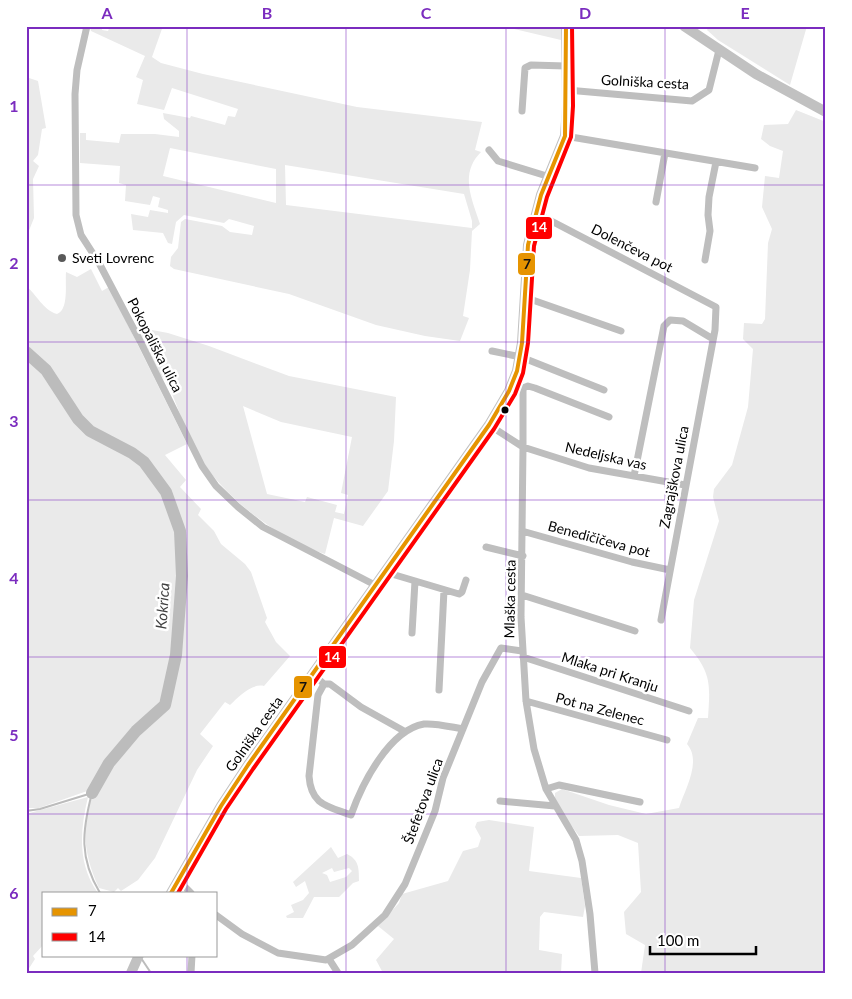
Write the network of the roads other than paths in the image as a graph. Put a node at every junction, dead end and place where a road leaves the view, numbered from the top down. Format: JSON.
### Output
{"nodes":[{"id":1,"x":87,"y":26,"type":"edge"},
{"id":2,"x":566,"y":26,"type":"edge"},
{"id":3,"x":684,"y":26,"type":"edge"},
{"id":4,"x":719,"y":50,"type":"junction"},
{"id":5,"x":566,"y":66,"type":"junction"},
{"id":6,"x":567,"y":90,"type":"junction"},
{"id":7,"x":522,"y":111,"type":"dead end"},
{"id":8,"x":826,"y":112,"type":"edge"},
{"id":9,"x":565,"y":136,"type":"junction"},
{"id":10,"x":490,"y":150,"type":"dead end"},
{"id":11,"x":665,"y":153,"type":"junction"},
{"id":12,"x":716,"y":162,"type":"junction"},
{"id":13,"x":754,"y":168,"type":"dead end"},
{"id":14,"x":550,"y":177,"type":"junction"},
{"id":15,"x":656,"y":202,"type":"dead end"},
{"id":16,"x":536,"y":213,"type":"junction"},
{"id":17,"x":705,"y":260,"type":"dead end"},
{"id":18,"x":524,"y":297,"type":"junction"},
{"id":19,"x":716,"y":307,"type":"joint"},
{"id":20,"x":621,"y":331,"type":"dead end"},
{"id":21,"x":713,"y":339,"type":"junction"},
{"id":22,"x":492,"y":351,"type":"dead end"},
{"id":23,"x":521,"y":357,"type":"junction"},
{"id":24,"x":604,"y":390,"type":"dead end"},
{"id":25,"x":609,"y":418,"type":"dead end"},
{"id":26,"x":489,"y":425,"type":"junction"},
{"id":27,"x":523,"y":446,"type":"junction"},
{"id":28,"x":634,"y":476,"type":"junction"},
{"id":29,"x":685,"y":485,"type":"junction"},
{"id":30,"x":522,"y":530,"type":"junction"},
{"id":31,"x":486,"y":547,"type":"dead end"},
{"id":32,"x":523,"y":556,"type":"junction"},
{"id":33,"x":670,"y":570,"type":"junction"},
{"id":34,"x":385,"y":572,"type":"junction"},
{"id":35,"x":466,"y":580,"type":"dead end"},
{"id":36,"x":415,"y":581,"type":"junction"},
{"id":37,"x":375,"y":585,"type":"junction"},
{"id":38,"x":444,"y":590,"type":"junction"},
{"id":39,"x":522,"y":595,"type":"junction"},
{"id":40,"x":660,"y":620,"type":"dead end"},
{"id":41,"x":635,"y":630,"type":"dead end"},
{"id":42,"x":412,"y":633,"type":"dead end"},
{"id":43,"x":523,"y":654,"type":"junction"},
{"id":44,"x":313,"y":674,"type":"junction"},
{"id":45,"x":324,"y":684,"type":"junction"},
{"id":46,"x":440,"y":690,"type":"dead end"},
{"id":47,"x":526,"y":701,"type":"junction"},
{"id":48,"x":689,"y":711,"type":"dead end"},
{"id":49,"x":463,"y":729,"type":"junction"},
{"id":50,"x":404,"y":731,"type":"junction"},
{"id":51,"x":667,"y":740,"type":"dead end"},
{"id":52,"x":546,"y":789,"type":"junction"},
{"id":53,"x":500,"y":801,"type":"dead end"},
{"id":54,"x":640,"y":802,"type":"dead end"},
{"id":55,"x":555,"y":806,"type":"junction"},
{"id":56,"x":178,"y":880,"type":"junction"},
{"id":57,"x":172,"y":892,"type":"edge"},
{"id":58,"x":190,"y":892,"type":"edge"},
{"id":59,"x":218,"y":916,"type":"edge"},
{"id":60,"x":192,"y":956,"type":"edge"},
{"id":61,"x":329,"y":959,"type":"junction"},
{"id":62,"x":335,"y":971,"type":"edge"},
{"id":63,"x":191,"y":973,"type":"edge"},
{"id":64,"x":595,"y":973,"type":"edge"}],
"edges":[{"from":1,"to":37,"type":"street","name":"Pokopališka ulica"},
{"from":2,"to":5,"type":"main road","name":"Golniška cesta"},
{"from":3,"to":4,"type":"main road"},
{"from":4,"to":6,"type":"street","name":"Golniška cesta"},
{"from":4,"to":8,"type":"main road"},
{"from":5,"to":6,"type":"main road","name":"Golniška cesta"},
{"from":5,"to":7,"type":"street"},
{"from":6,"to":9,"type":"main road","name":"Golniška cesta"},
{"from":9,"to":11,"type":"street"},
{"from":9,"to":14,"type":"main road","name":"Golniška cesta"},
{"from":10,"to":14,"type":"street"},
{"from":11,"to":12,"type":"street"},
{"from":11,"to":15,"type":"street"},
{"from":12,"to":13,"type":"street"},
{"from":12,"to":17,"type":"street"},
{"from":14,"to":16,"type":"main road","name":"Golniška cesta"},
{"from":16,"to":18,"type":"main road","name":"Golniška cesta"},
{"from":16,"to":19,"type":"street","name":"Dolenčeva pot"},
{"from":18,"to":20,"type":"street"},
{"from":18,"to":23,"type":"main road","name":"Golniška cesta"},
{"from":19,"to":21,"type":"street","name":"Zagrajškova ulica"},
{"from":21,"to":28,"type":"street"},
{"from":21,"to":29,"type":"street","name":"Zagrajškova ulica"},
{"from":22,"to":23,"type":"street"},
{"from":23,"to":24,"type":"street"},
{"from":23,"to":26,"type":"main road","name":"Golniška cesta"},
{"from":25,"to":27,"type":"street"},
{"from":26,"to":27,"type":"street"},
{"from":26,"to":34,"type":"main road","name":"Golniška cesta"},
{"from":27,"to":28,"type":"street","name":"Nedeljska vas"},
{"from":27,"to":30,"type":"street","name":"Mlaška cesta"},
{"from":28,"to":29,"type":"street","name":"Nedeljska vas"},
{"from":29,"to":33,"type":"street","name":"Zagrajškova ulica"},
{"from":30,"to":32,"type":"street","name":"Mlaška cesta"},
{"from":30,"to":33,"type":"street","name":"Benedičičeva pot"},
{"from":31,"to":32,"type":"street"},
{"from":32,"to":39,"type":"street","name":"Mlaška cesta"},
{"from":33,"to":40,"type":"street","name":"Zagrajškova ulica"},
{"from":34,"to":36,"type":"street"},
{"from":34,"to":37,"type":"main road","name":"Golniška cesta"},
{"from":35,"to":38,"type":"street"},
{"from":36,"to":38,"type":"street"},
{"from":36,"to":42,"type":"street"},
{"from":37,"to":44,"type":"main road","name":"Golniška cesta"},
{"from":38,"to":46,"type":"street"},
{"from":39,"to":41,"type":"street"},
{"from":39,"to":43,"type":"street","name":"Mlaška cesta"},
{"from":43,"to":47,"type":"street","name":"Mlaška cesta"},
{"from":43,"to":48,"type":"street","name":"Mlaka pri Kranju"},
{"from":43,"to":49,"type":"street","name":"Štefetova ulica"},
{"from":44,"to":45,"type":"street"},
{"from":44,"to":56,"type":"main road","name":"Golniška cesta"},
{"from":45,"to":50,"type":"street"},
{"from":45,"to":50,"type":"street"},
{"from":47,"to":51,"type":"street","name":"Pot na Zelenec"},
{"from":47,"to":52,"type":"street","name":"Mlaška cesta"},
{"from":49,"to":50,"type":"street"},
{"from":49,"to":61,"type":"street","name":"Štefetova ulica"},
{"from":52,"to":54,"type":"street"},
{"from":52,"to":55,"type":"street","name":"Mlaška cesta"},
{"from":53,"to":55,"type":"street"},
{"from":55,"to":64,"type":"street","name":"Mlaška cesta"},
{"from":56,"to":57,"type":"main road","name":"Golniška cesta"},
{"from":56,"to":58,"type":"street"},
{"from":59,"to":61,"type":"street"},
{"from":60,"to":63,"type":"street"},
{"from":61,"to":62,"type":"street"}]}
